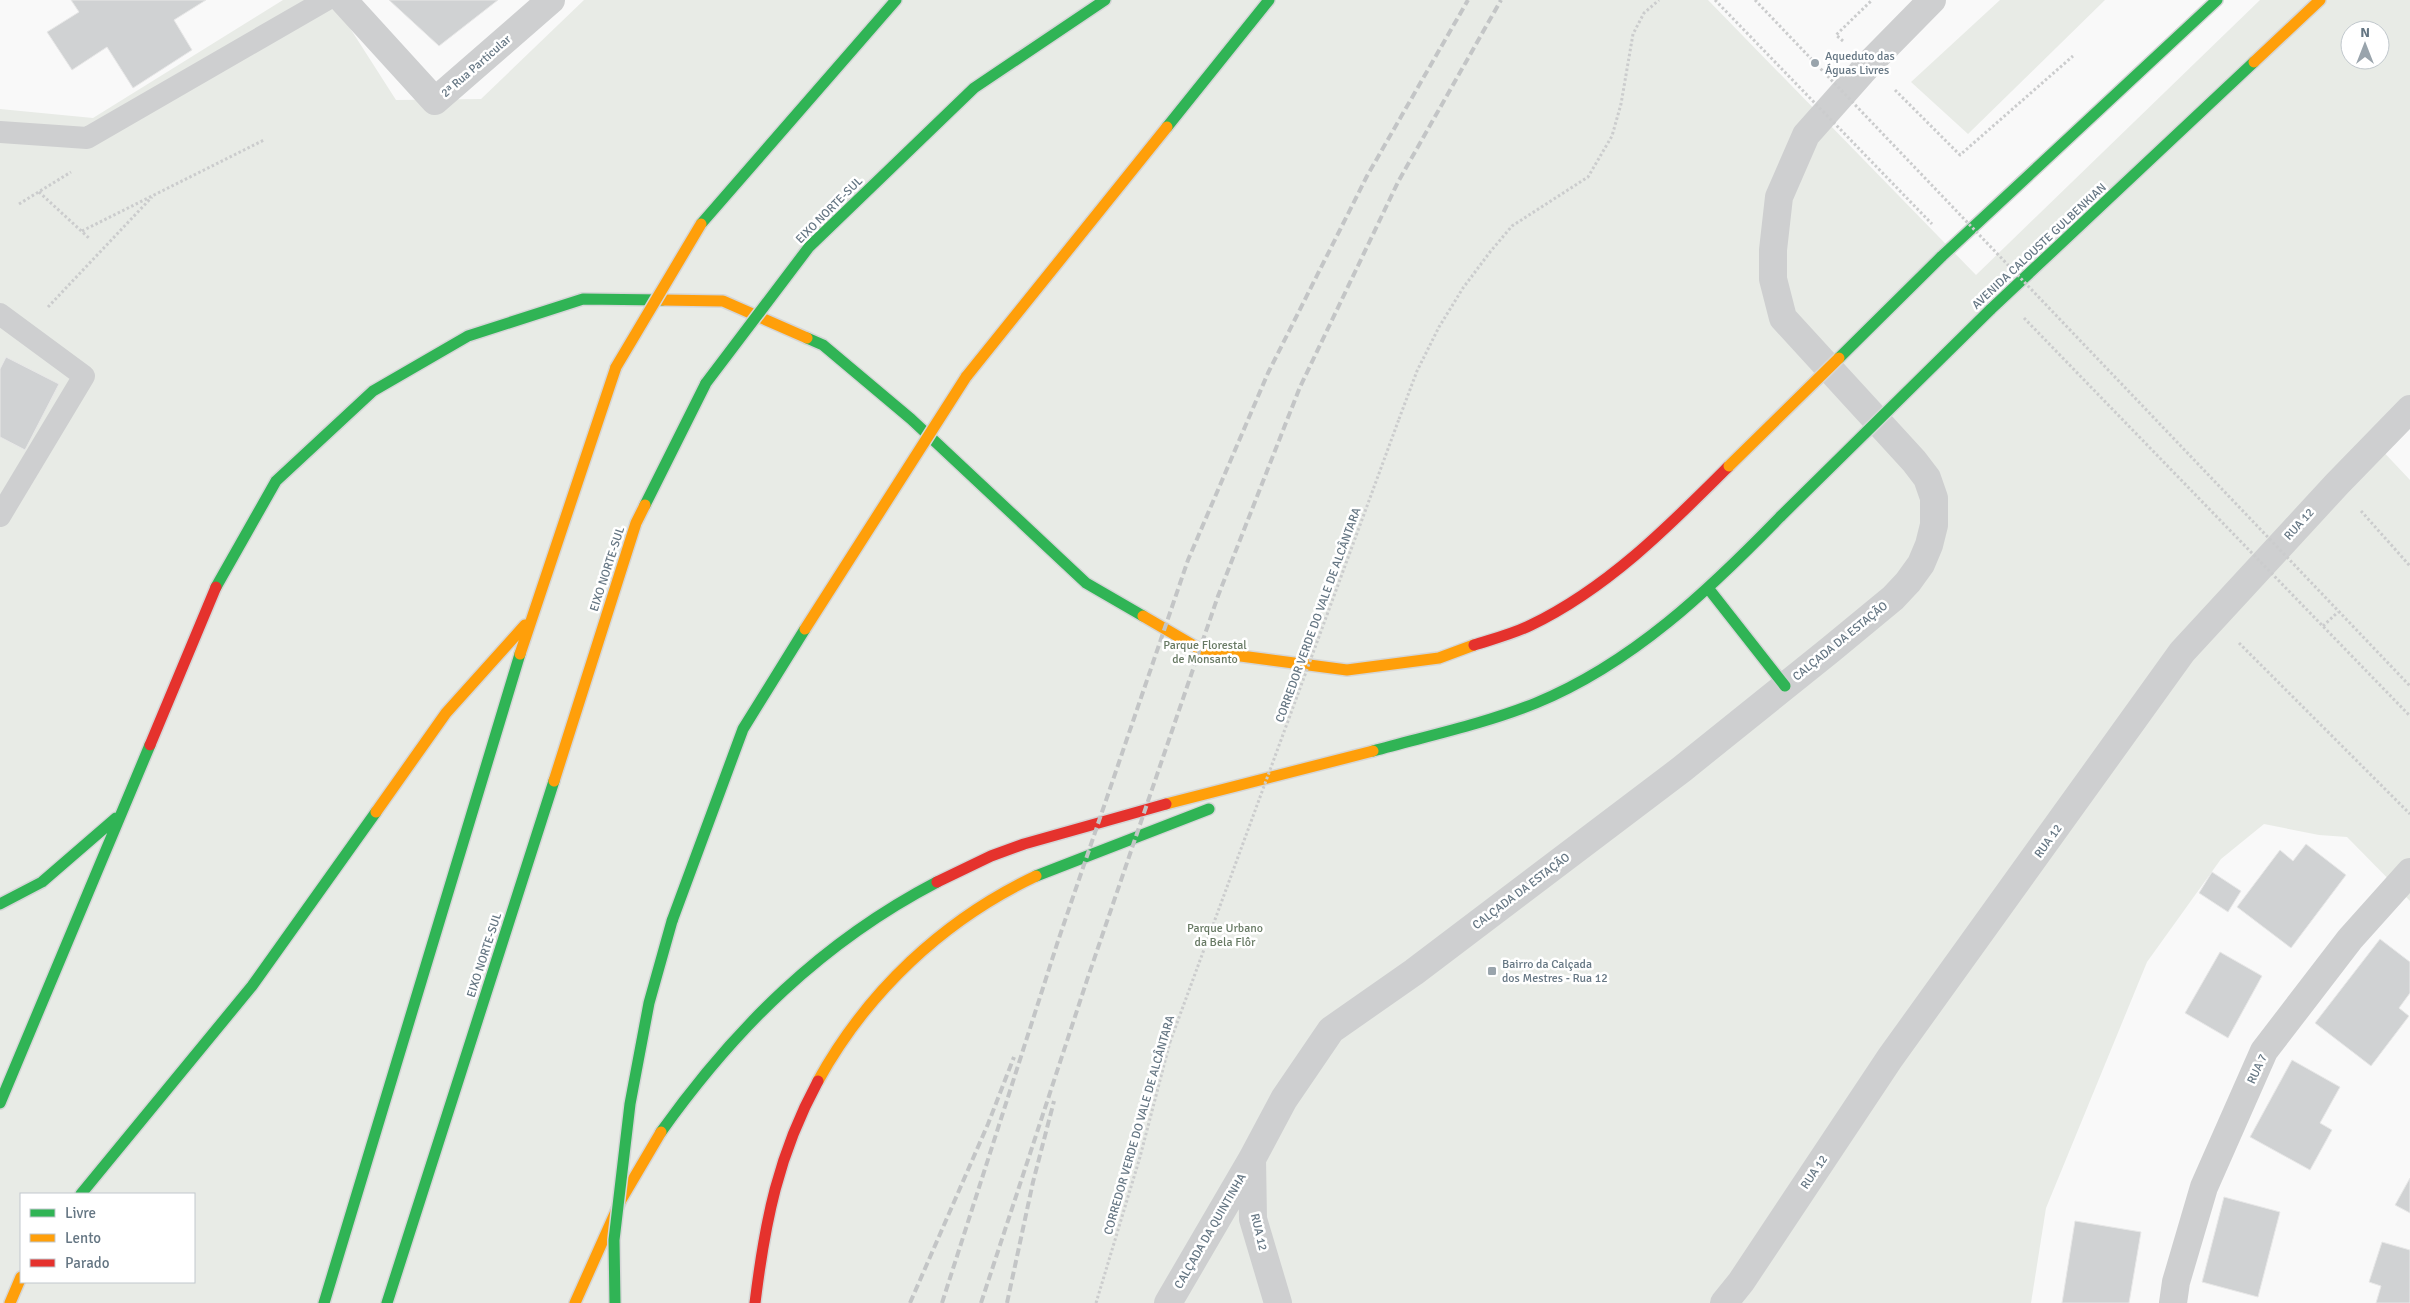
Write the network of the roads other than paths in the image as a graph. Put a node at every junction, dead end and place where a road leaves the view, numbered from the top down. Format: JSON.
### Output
{"nodes":[{"id":1,"x":326,"y":0,"type":"edge"},
{"id":2,"x":343,"y":0,"type":"edge"},
{"id":3,"x":551,"y":0,"type":"edge"},
{"id":4,"x":896,"y":0,"type":"edge"},
{"id":5,"x":1105,"y":0,"type":"edge"},
{"id":6,"x":1269,"y":0,"type":"edge"},
{"id":7,"x":1932,"y":0,"type":"edge"},
{"id":8,"x":2217,"y":0,"type":"edge"},
{"id":9,"x":2320,"y":0,"type":"edge"},
{"id":10,"x":0,"y":132,"type":"edge"},
{"id":11,"x":0,"y":314,"type":"edge"},
{"id":12,"x":2410,"y":409,"type":"edge"},
{"id":13,"x":0,"y":516,"type":"edge"},
{"id":14,"x":1708,"y":588,"type":"junction"},
{"id":15,"x":531,"y":618,"type":"junction"},
{"id":16,"x":1786,"y":686,"type":"junction"},
{"id":17,"x":1323,"y":764,"type":"junction"},
{"id":18,"x":121,"y":814,"type":"junction"},
{"id":19,"x":2410,"y":872,"type":"edge"},
{"id":20,"x":0,"y":904,"type":"edge"},
{"id":21,"x":0,"y":1104,"type":"edge"},
{"id":22,"x":1252,"y":1159,"type":"junction"},
{"id":23,"x":82,"y":1193,"type":"edge"},
{"id":24,"x":20,"y":1279,"type":"edge"},
{"id":25,"x":10,"y":1303,"type":"edge"},
{"id":26,"x":324,"y":1303,"type":"edge"},
{"id":27,"x":387,"y":1303,"type":"edge"},
{"id":28,"x":575,"y":1303,"type":"edge"},
{"id":29,"x":615,"y":1303,"type":"edge"},
{"id":30,"x":755,"y":1303,"type":"edge"},
{"id":31,"x":1168,"y":1303,"type":"edge"},
{"id":32,"x":1278,"y":1303,"type":"edge"},
{"id":33,"x":1724,"y":1303,"type":"edge"},
{"id":34,"x":2173,"y":1303,"type":"edge"}],
"edges":[{"from":1,"to":10,"type":"lane"},
{"from":2,"to":3,"type":"street","name":"2ª Rua Particular"},
{"from":4,"to":15,"type":"main road","bridge":true},
{"from":5,"to":27,"type":"main road","name":"EIXO NORTE-SUL","bridge":true},
{"from":6,"to":29,"type":"main road","bridge":true},
{"from":7,"to":16,"type":"street","name":"CALÇADA DA ESTAÇÃO"},
{"from":8,"to":18,"type":"main road","bridge":true},
{"from":9,"to":14,"type":"main road","name":"AVENIDA CALOUSTE GULBENKIAN","bridge":true},
{"from":11,"to":13,"type":"lane"},
{"from":12,"to":33,"type":"street","name":"RUA 12"},
{"from":14,"to":16,"type":"main road"},
{"from":14,"to":17,"type":"main road","name":"AVENIDA CALOUSTE GULBENKIAN"},
{"from":15,"to":23,"type":"main road"},
{"from":15,"to":26,"type":"main road"},
{"from":16,"to":22,"type":"street","name":"CALÇADA DA ESTAÇÃO"},
{"from":17,"to":28,"type":"main road"},
{"from":17,"to":30,"type":"main road"},
{"from":18,"to":20,"type":"main road"},
{"from":18,"to":21,"type":"main road"},
{"from":19,"to":34,"type":"street","name":"RUA 7"},
{"from":22,"to":31,"type":"street","name":"CALÇADA DA QUINTINHA"},
{"from":22,"to":32,"type":"street","name":"RUA 12"},
{"from":24,"to":25,"type":"main road"}]}
